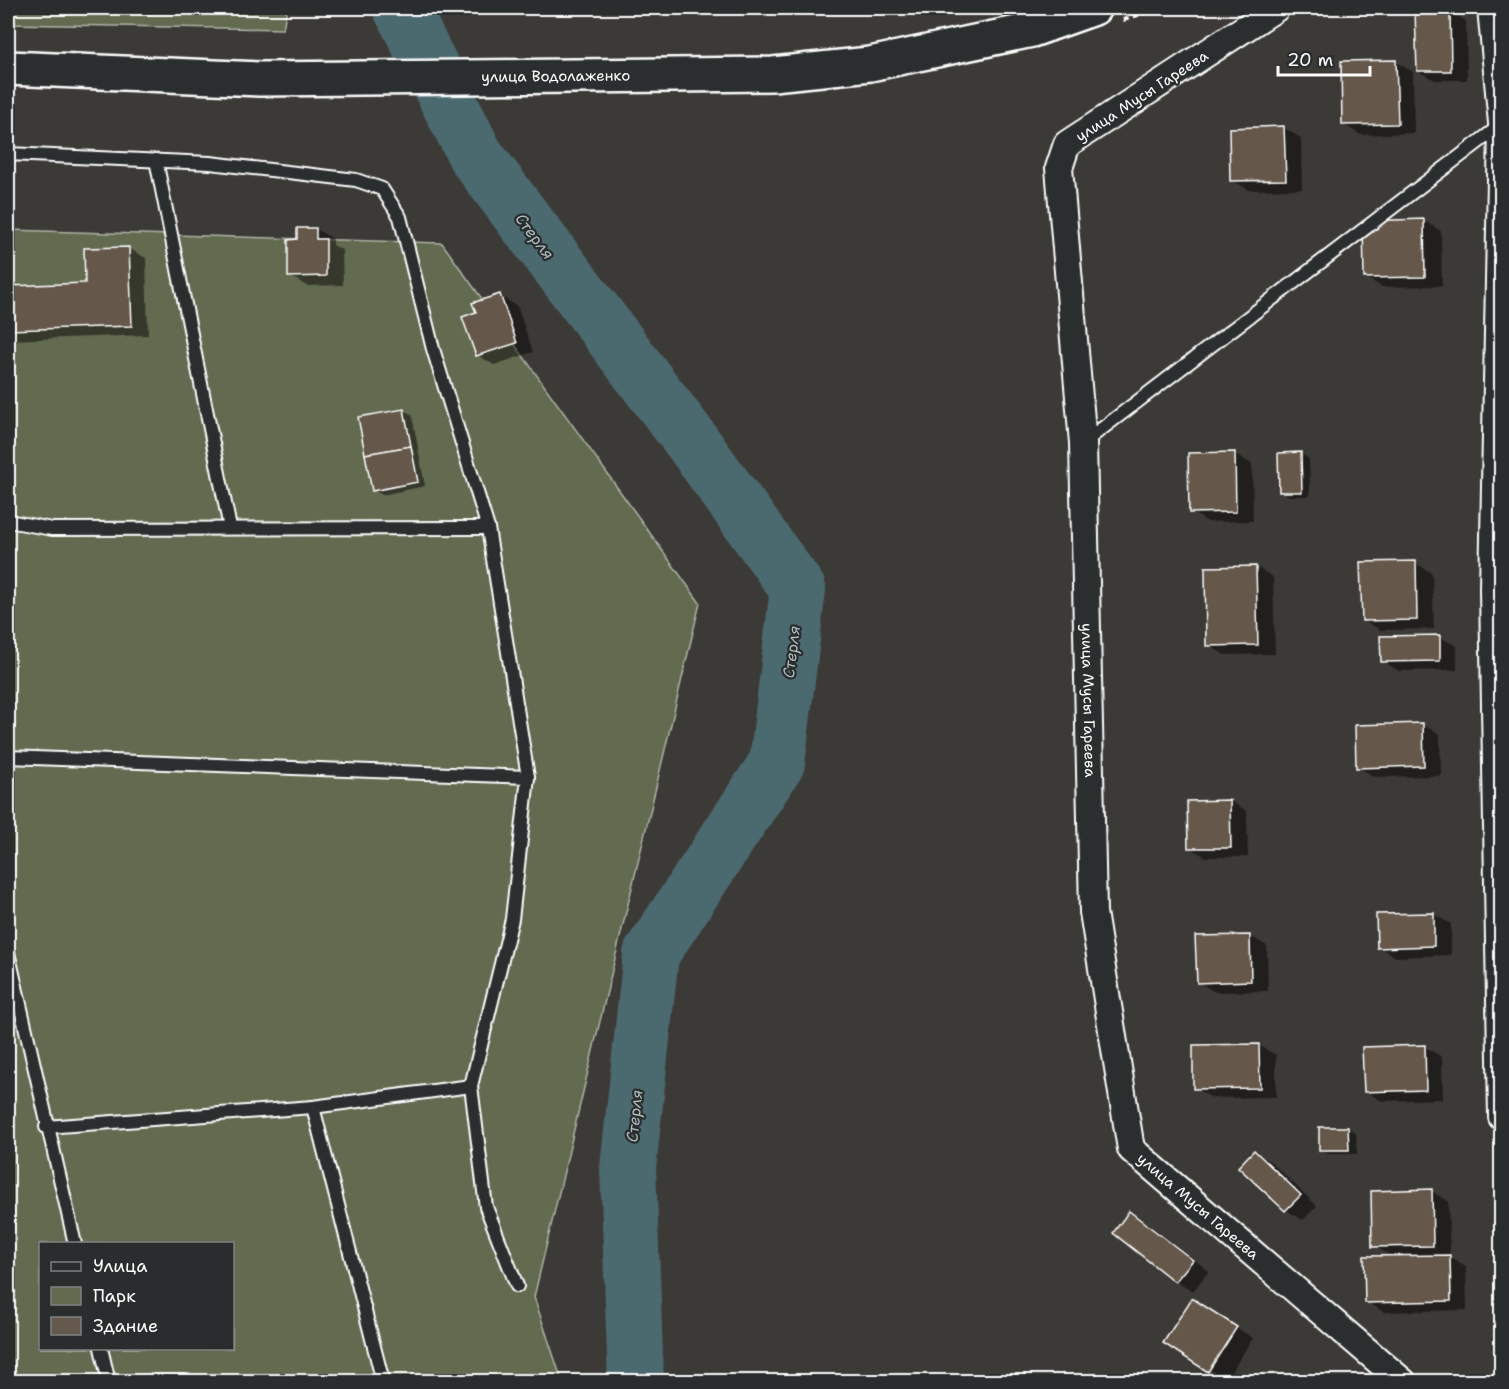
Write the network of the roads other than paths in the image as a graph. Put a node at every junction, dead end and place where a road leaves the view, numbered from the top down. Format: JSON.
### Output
{"nodes":[{"id":1,"x":1094,"y":8,"type":"edge"},
{"id":2,"x":1276,"y":8,"type":"edge"},
{"id":3,"x":1491,"y":8,"type":"edge"},
{"id":4,"x":8,"y":69,"type":"edge"},
{"id":5,"x":1502,"y":125,"type":"edge"},
{"id":6,"x":8,"y":154,"type":"edge"},
{"id":7,"x":156,"y":159,"type":"junction"},
{"id":8,"x":1083,"y":443,"type":"junction"},
{"id":9,"x":8,"y":521,"type":"edge"},
{"id":10,"x":230,"y":528,"type":"junction"},
{"id":11,"x":488,"y":528,"type":"junction"},
{"id":12,"x":1497,"y":593,"type":"edge"},
{"id":13,"x":8,"y":757,"type":"edge"},
{"id":14,"x":528,"y":777,"type":"junction"},
{"id":15,"x":8,"y":952,"type":"edge"},
{"id":16,"x":471,"y":1086,"type":"junction"},
{"id":17,"x":313,"y":1107,"type":"junction"},
{"id":18,"x":1502,"y":1117,"type":"edge"},
{"id":19,"x":46,"y":1127,"type":"junction"},
{"id":20,"x":75,"y":1242,"type":"edge"},
{"id":21,"x":517,"y":1286,"type":"dead end"},
{"id":22,"x":101,"y":1350,"type":"edge"},
{"id":23,"x":109,"y":1382,"type":"edge"},
{"id":24,"x":383,"y":1382,"type":"edge"},
{"id":25,"x":1402,"y":1382,"type":"edge"}],
"edges":[{"from":1,"to":4,"type":"main road","name":"улица Водолаженко"},
{"from":2,"to":8,"type":"street","name":"улица Мусы Гареева"},
{"from":3,"to":5,"type":"street"},
{"from":5,"to":8,"type":"lane"},
{"from":5,"to":12,"type":"street"},
{"from":6,"to":7,"type":"lane"},
{"from":7,"to":10,"type":"lane"},
{"from":7,"to":11,"type":"lane"},
{"from":8,"to":25,"type":"street","name":"улица Мусы Гареева"},
{"from":9,"to":10,"type":"lane"},
{"from":10,"to":11,"type":"lane"},
{"from":11,"to":14,"type":"lane"},
{"from":12,"to":18,"type":"street"},
{"from":13,"to":14,"type":"lane"},
{"from":14,"to":16,"type":"lane"},
{"from":15,"to":19,"type":"lane"},
{"from":16,"to":17,"type":"lane"},
{"from":16,"to":21,"type":"lane"},
{"from":17,"to":19,"type":"lane"},
{"from":17,"to":24,"type":"lane"},
{"from":19,"to":20,"type":"lane"},
{"from":22,"to":23,"type":"lane"}]}
